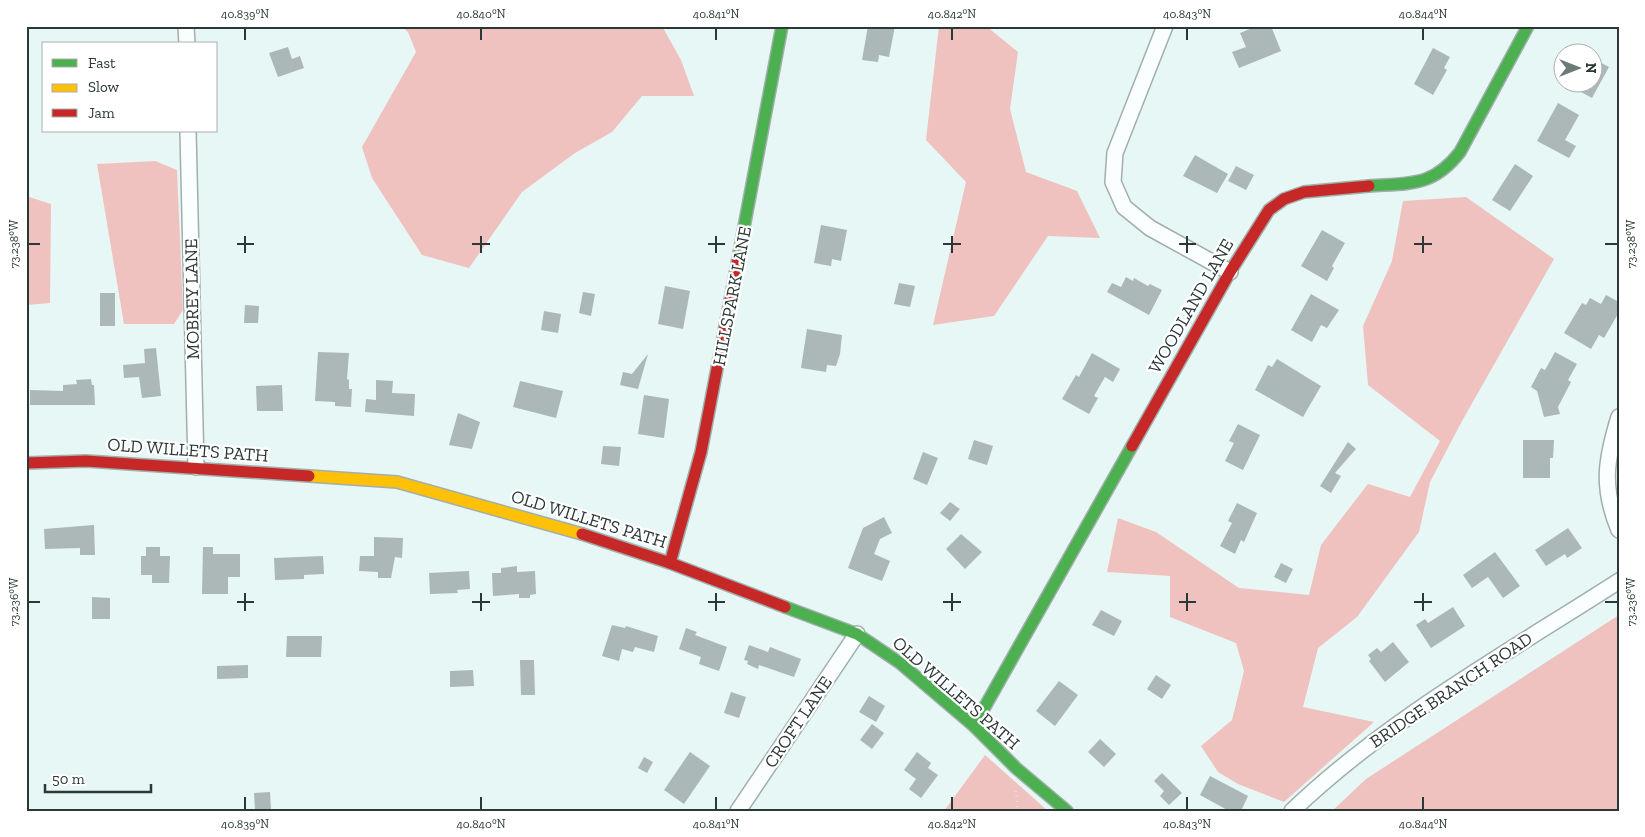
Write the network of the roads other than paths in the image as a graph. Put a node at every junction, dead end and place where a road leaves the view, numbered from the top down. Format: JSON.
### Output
{"nodes":[{"id":1,"x":186,"y":26,"type":"edge"},
{"id":2,"x":782,"y":26,"type":"edge"},
{"id":3,"x":1166,"y":26,"type":"edge"},
{"id":4,"x":1528,"y":26,"type":"edge"},
{"id":5,"x":187,"y":42,"type":"edge"},
{"id":6,"x":188,"y":132,"type":"edge"},
{"id":7,"x":1230,"y":272,"type":"junction"},
{"id":8,"x":1619,"y":417,"type":"edge"},
{"id":9,"x":26,"y":463,"type":"edge"},
{"id":10,"x":196,"y":467,"type":"junction"},
{"id":11,"x":1619,"y":530,"type":"edge"},
{"id":12,"x":670,"y":563,"type":"junction"},
{"id":13,"x":1619,"y":581,"type":"edge"},
{"id":14,"x":857,"y":634,"type":"junction"},
{"id":15,"x":974,"y":726,"type":"junction"},
{"id":16,"x":738,"y":811,"type":"edge"},
{"id":17,"x":1067,"y":811,"type":"edge"},
{"id":18,"x":1292,"y":811,"type":"edge"}],
"edges":[{"from":1,"to":5,"type":"street"},
{"from":2,"to":12,"type":"street","name":"HILLSPARK LANE"},
{"from":3,"to":7,"type":"street"},
{"from":4,"to":7,"type":"street","name":"WOODLAND LANE"},
{"from":6,"to":10,"type":"street","name":"MOBREY LANE"},
{"from":7,"to":15,"type":"street","name":"WOODLAND LANE"},
{"from":8,"to":11,"type":"street"},
{"from":9,"to":10,"type":"street","name":"OLD WILLETS PATH"},
{"from":10,"to":12,"type":"street","name":"OLD WILLETS PATH"},
{"from":12,"to":14,"type":"street","name":"OLD WILLETS PATH"},
{"from":13,"to":18,"type":"street","name":"BRIDGE BRANCH ROAD"},
{"from":14,"to":15,"type":"street","name":"OLD WILLETS PATH"},
{"from":14,"to":16,"type":"street","name":"CROFT LANE"},
{"from":15,"to":17,"type":"street","name":"OLD WILLETS PATH"}]}
